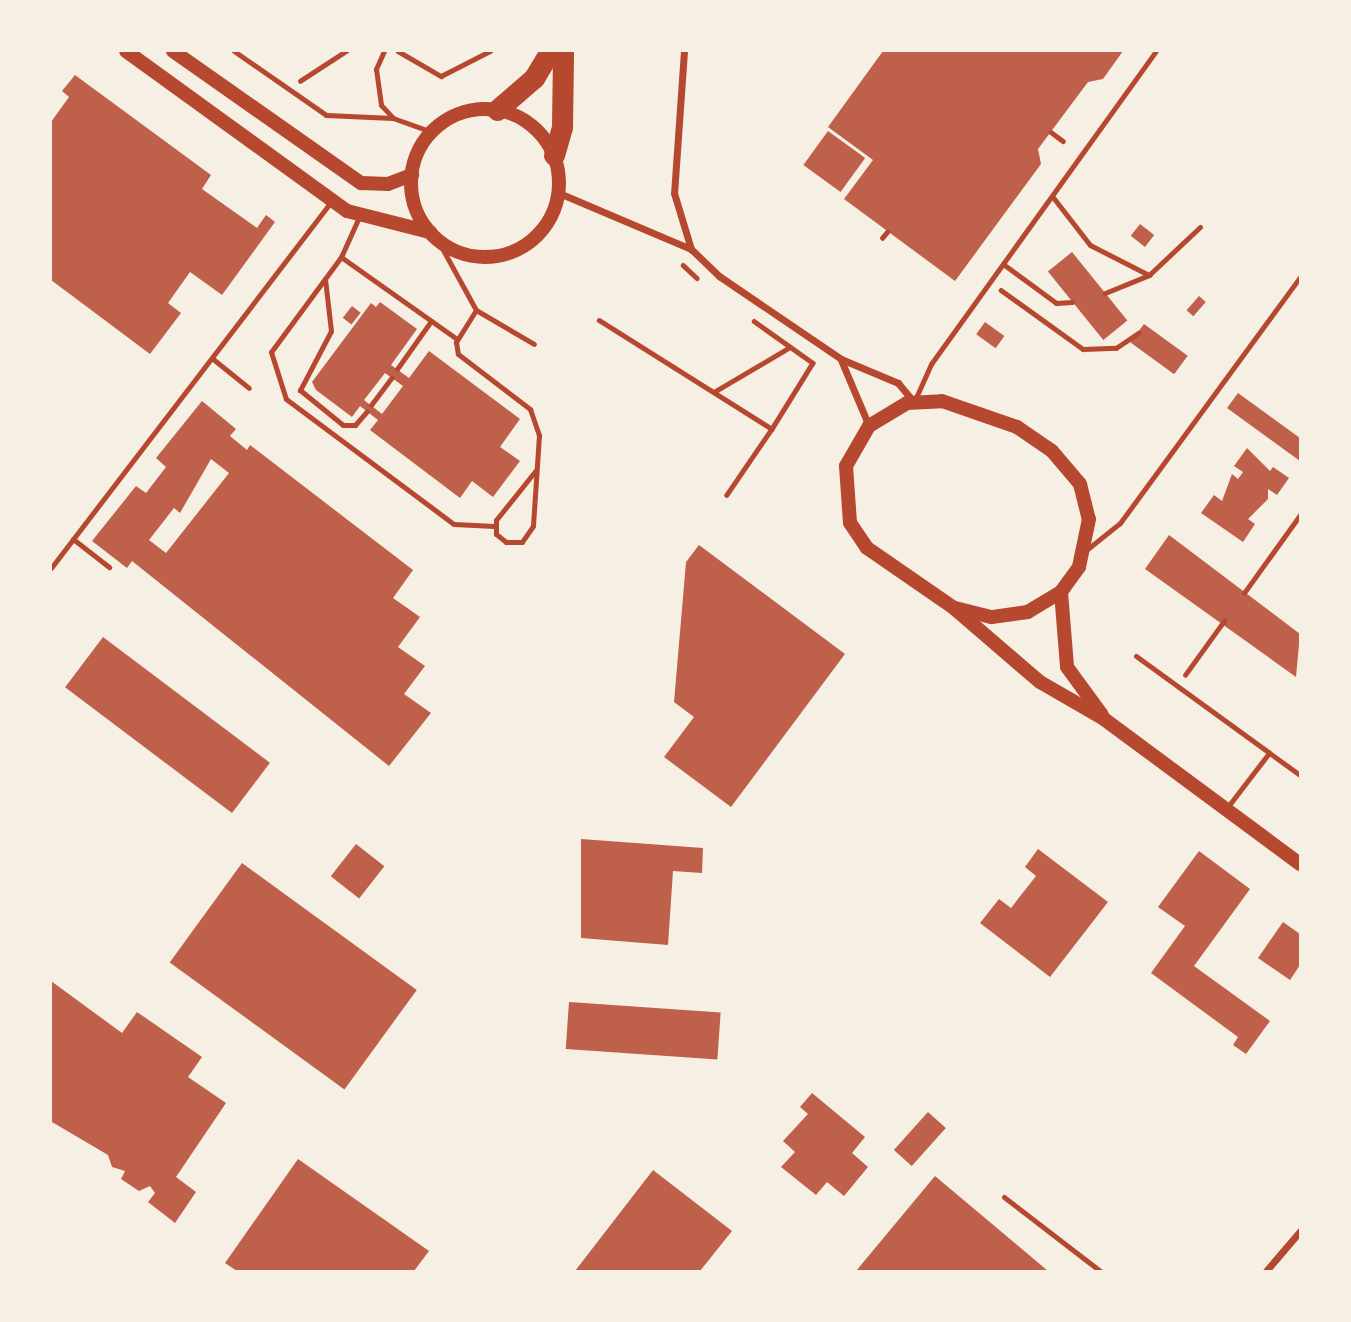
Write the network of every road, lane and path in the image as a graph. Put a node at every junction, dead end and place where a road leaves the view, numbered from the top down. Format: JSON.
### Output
{"nodes":[{"id":1,"x":126,"y":51,"type":"edge"},
{"id":2,"x":173,"y":51,"type":"edge"},
{"id":3,"x":234,"y":51,"type":"edge"},
{"id":4,"x":346,"y":51,"type":"edge"},
{"id":5,"x":384,"y":51,"type":"edge"},
{"id":6,"x":490,"y":51,"type":"edge"},
{"id":7,"x":550,"y":51,"type":"edge"},
{"id":8,"x":563,"y":51,"type":"edge"},
{"id":9,"x":684,"y":51,"type":"edge"},
{"id":10,"x":1156,"y":51,"type":"edge"},
{"id":11,"x":400,"y":52,"type":"edge"},
{"id":12,"x":298,"y":82,"type":"dead end"},
{"id":13,"x":497,"y":110,"type":"junction"},
{"id":14,"x":393,"y":118,"type":"junction"},
{"id":15,"x":432,"y":132,"type":"junction"},
{"id":16,"x":1051,"y":132,"type":"dead end"},
{"id":17,"x":1063,"y":141,"type":"dead end"},
{"id":18,"x":554,"y":155,"type":"junction"},
{"id":19,"x":412,"y":175,"type":"junction"},
{"id":20,"x":559,"y":193,"type":"junction"},
{"id":21,"x":1052,"y":196,"type":"junction"},
{"id":22,"x":332,"y":201,"type":"junction"},
{"id":23,"x":359,"y":217,"type":"junction"},
{"id":24,"x":1200,"y":227,"type":"dead end"},
{"id":25,"x":887,"y":232,"type":"dead end"},
{"id":26,"x":433,"y":236,"type":"junction"},
{"id":27,"x":882,"y":238,"type":"dead end"},
{"id":28,"x":691,"y":249,"type":"junction"},
{"id":29,"x":675,"y":255,"type":"dead end"},
{"id":30,"x":341,"y":257,"type":"junction"},
{"id":31,"x":1003,"y":264,"type":"junction"},
{"id":32,"x":1149,"y":275,"type":"junction"},
{"id":33,"x":1300,"y":276,"type":"edge"},
{"id":34,"x":324,"y":279,"type":"junction"},
{"id":35,"x":701,"y":281,"type":"dead end"},
{"id":36,"x":1001,"y":289,"type":"dead end"},
{"id":37,"x":1105,"y":293,"type":"dead end"},
{"id":38,"x":1072,"y":302,"type":"dead end"},
{"id":39,"x":476,"y":310,"type":"junction"},
{"id":40,"x":750,"y":318,"type":"dead end"},
{"id":41,"x":599,"y":320,"type":"dead end"},
{"id":42,"x":431,"y":321,"type":"junction"},
{"id":43,"x":1138,"y":333,"type":"dead end"},
{"id":44,"x":457,"y":339,"type":"junction"},
{"id":45,"x":534,"y":344,"type":"dead end"},
{"id":46,"x":790,"y":347,"type":"junction"},
{"id":47,"x":213,"y":359,"type":"junction"},
{"id":48,"x":841,"y":359,"type":"junction"},
{"id":49,"x":397,"y":369,"type":"dead end"},
{"id":50,"x":391,"y":378,"type":"dead end"},
{"id":51,"x":249,"y":388,"type":"dead end"},
{"id":52,"x":714,"y":392,"type":"junction"},
{"id":53,"x":914,"y":402,"type":"junction"},
{"id":54,"x":371,"y":405,"type":"dead end"},
{"id":55,"x":367,"y":411,"type":"dead end"},
{"id":56,"x":869,"y":426,"type":"junction"},
{"id":57,"x":772,"y":429,"type":"junction"},
{"id":58,"x":536,"y":470,"type":"junction"},
{"id":59,"x":727,"y":495,"type":"dead end"},
{"id":60,"x":1300,"y":515,"type":"edge"},
{"id":61,"x":494,"y":526,"type":"junction"},
{"id":62,"x":73,"y":539,"type":"junction"},
{"id":63,"x":1085,"y":551,"type":"junction"},
{"id":64,"x":109,"y":567,"type":"dead end"},
{"id":65,"x":51,"y":568,"type":"edge"},
{"id":66,"x":1061,"y":592,"type":"junction"},
{"id":67,"x":1244,"y":593,"type":"dead end"},
{"id":68,"x":954,"y":608,"type":"junction"},
{"id":69,"x":1224,"y":621,"type":"dead end"},
{"id":70,"x":1136,"y":656,"type":"dead end"},
{"id":71,"x":1185,"y":676,"type":"dead end"},
{"id":72,"x":1104,"y":719,"type":"junction"},
{"id":73,"x":1269,"y":752,"type":"junction"},
{"id":74,"x":1300,"y":775,"type":"edge"},
{"id":75,"x":1226,"y":808,"type":"junction"},
{"id":76,"x":1300,"y":864,"type":"edge"},
{"id":77,"x":1004,"y":1197,"type":"dead end"},
{"id":78,"x":1300,"y":1231,"type":"edge"},
{"id":79,"x":1100,"y":1271,"type":"edge"},
{"id":80,"x":1266,"y":1271,"type":"edge"}],
"edges":[{"from":1,"to":22,"type":"main road"},
{"from":2,"to":19,"type":"main road"},
{"from":3,"to":14,"type":"lane"},
{"from":4,"to":12,"type":"path"},
{"from":5,"to":14,"type":"lane"},
{"from":6,"to":11,"type":"path"},
{"from":7,"to":13,"type":"highway"},
{"from":8,"to":18,"type":"highway"},
{"from":9,"to":28,"type":"street"},
{"from":10,"to":21,"type":"lane"},
{"from":13,"to":15,"type":"main road"},
{"from":13,"to":18,"type":"main road"},
{"from":14,"to":15,"type":"lane"},
{"from":15,"to":19,"type":"main road"},
{"from":16,"to":17,"type":"path"},
{"from":18,"to":20,"type":"main road"},
{"from":19,"to":26,"type":"main road"},
{"from":20,"to":26,"type":"main road"},
{"from":20,"to":28,"type":"street"},
{"from":21,"to":31,"type":"lane"},
{"from":21,"to":32,"type":"lane"},
{"from":22,"to":23,"type":"main road"},
{"from":22,"to":47,"type":"lane"},
{"from":23,"to":26,"type":"main road"},
{"from":23,"to":30,"type":"lane"},
{"from":24,"to":32,"type":"lane"},
{"from":25,"to":27,"type":"path"},
{"from":26,"to":39,"type":"lane"},
{"from":28,"to":48,"type":"street"},
{"from":29,"to":35,"type":"path"},
{"from":30,"to":34,"type":"lane"},
{"from":30,"to":42,"type":"lane"},
{"from":31,"to":38,"type":"lane"},
{"from":31,"to":53,"type":"lane"},
{"from":32,"to":37,"type":"lane"},
{"from":33,"to":63,"type":"lane"},
{"from":34,"to":55,"type":"lane"},
{"from":34,"to":61,"type":"lane"},
{"from":36,"to":43,"type":"path"},
{"from":39,"to":44,"type":"lane"},
{"from":39,"to":45,"type":"lane"},
{"from":40,"to":46,"type":"path"},
{"from":41,"to":52,"type":"path"},
{"from":42,"to":44,"type":"lane"},
{"from":42,"to":49,"type":"lane"},
{"from":44,"to":58,"type":"lane"},
{"from":46,"to":52,"type":"path"},
{"from":46,"to":57,"type":"path"},
{"from":47,"to":51,"type":"lane"},
{"from":47,"to":62,"type":"lane"},
{"from":48,"to":53,"type":"street"},
{"from":48,"to":56,"type":"street"},
{"from":50,"to":54,"type":"lane"},
{"from":52,"to":57,"type":"path"},
{"from":53,"to":56,"type":"main road"},
{"from":53,"to":63,"type":"main road"},
{"from":56,"to":68,"type":"main road"},
{"from":57,"to":59,"type":"path"},
{"from":58,"to":61,"type":"lane"},
{"from":58,"to":61,"type":"lane"},
{"from":60,"to":67,"type":"path"},
{"from":62,"to":64,"type":"lane"},
{"from":62,"to":65,"type":"lane"},
{"from":63,"to":66,"type":"main road"},
{"from":66,"to":68,"type":"main road"},
{"from":66,"to":72,"type":"main road"},
{"from":68,"to":72,"type":"main road"},
{"from":69,"to":71,"type":"path"},
{"from":70,"to":73,"type":"lane"},
{"from":72,"to":75,"type":"main road"},
{"from":73,"to":74,"type":"lane"},
{"from":73,"to":75,"type":"lane"},
{"from":75,"to":76,"type":"main road"},
{"from":77,"to":79,"type":"lane"},
{"from":78,"to":80,"type":"street"}]}
